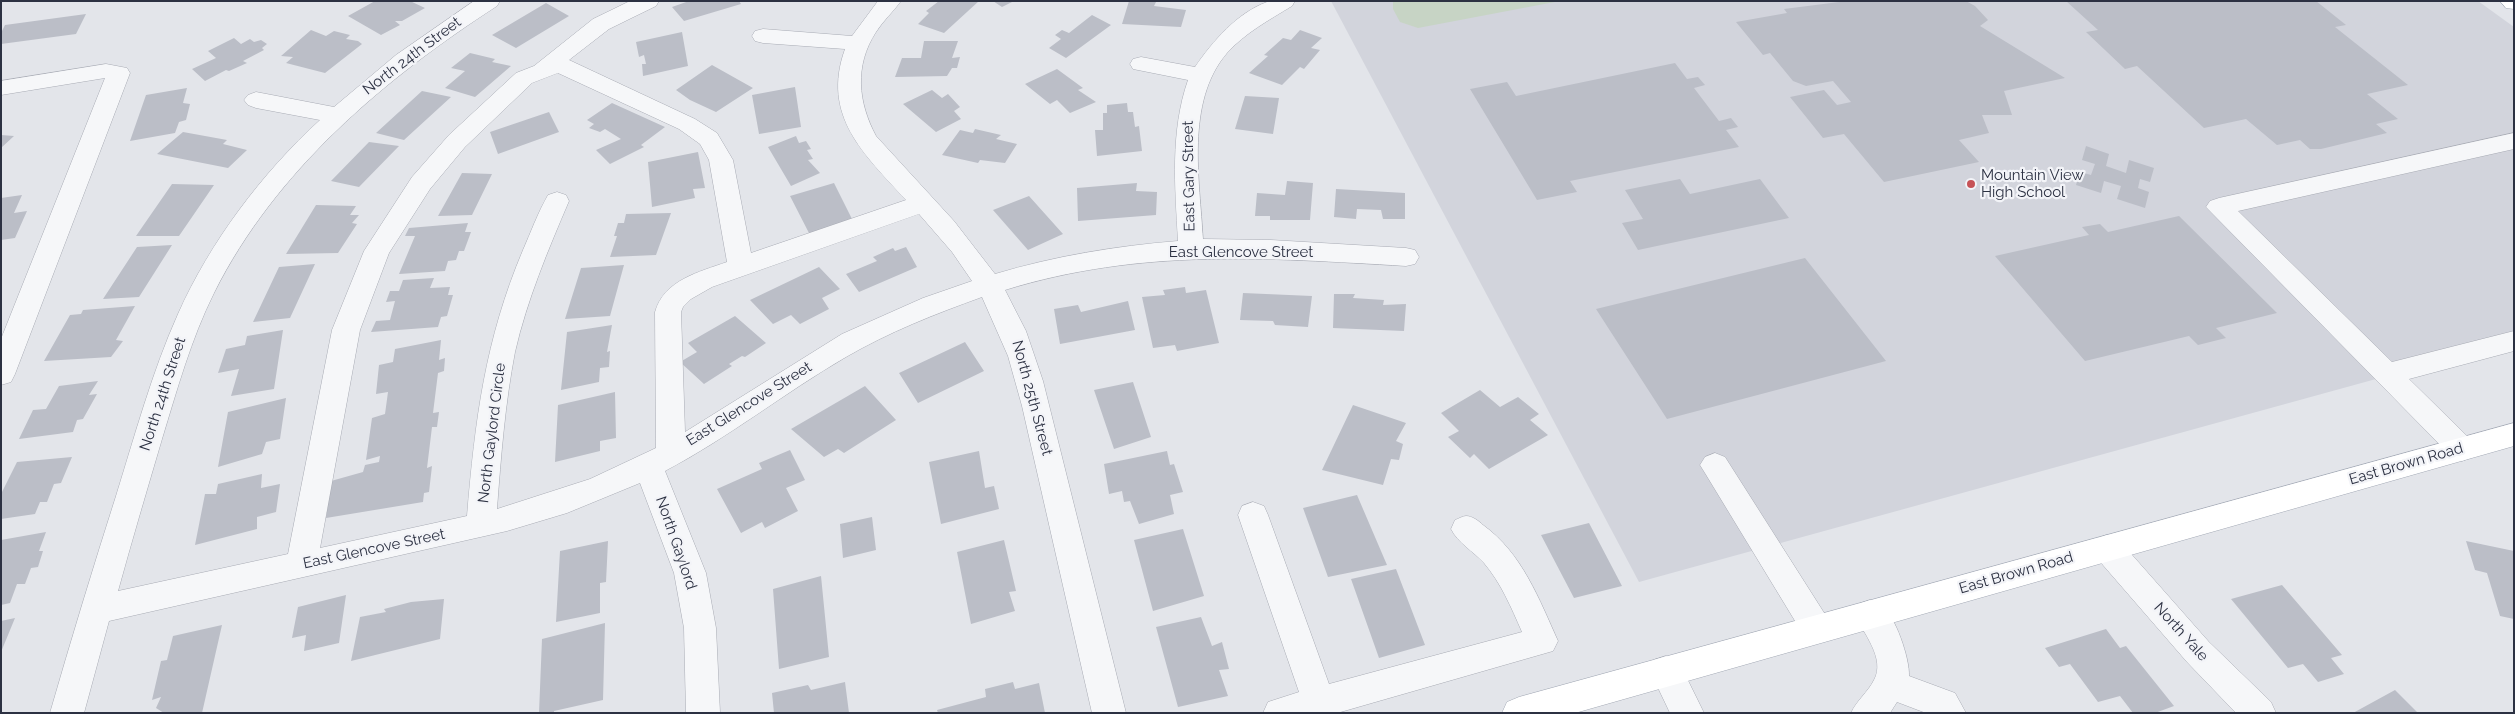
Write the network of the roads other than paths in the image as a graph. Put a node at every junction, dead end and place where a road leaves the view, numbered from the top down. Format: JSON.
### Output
{"nodes":[{"id":1,"x":648,"y":1,"type":"edge"},
{"id":2,"x":890,"y":1,"type":"edge"},
{"id":3,"x":1284,"y":1,"type":"edge"},
{"id":4,"x":482,"y":3,"type":"edge"},
{"id":5,"x":763,"y":36,"type":"dead end"},
{"id":6,"x":858,"y":43,"type":"junction"},
{"id":7,"x":1141,"y":64,"type":"dead end"},
{"id":8,"x":543,"y":69,"type":"junction"},
{"id":9,"x":1201,"y":75,"type":"junction"},
{"id":10,"x":1,"y":88,"type":"edge"},
{"id":11,"x":256,"y":100,"type":"dead end"},
{"id":12,"x":337,"y":115,"type":"junction"},
{"id":13,"x":2514,"y":141,"type":"edge"},
{"id":14,"x":557,"y":201,"type":"dead end"},
{"id":15,"x":923,"y":204,"type":"junction"},
{"id":16,"x":1191,"y":250,"type":"junction"},
{"id":17,"x":1406,"y":257,"type":"dead end"},
{"id":18,"x":741,"y":267,"type":"junction"},
{"id":19,"x":989,"y":285,"type":"junction"},
{"id":20,"x":2514,"y":341,"type":"edge"},
{"id":21,"x":2,"y":370,"type":"edge"},
{"id":22,"x":2388,"y":374,"type":"junction"},
{"id":23,"x":2514,"y":434,"type":"edge"},
{"id":24,"x":2462,"y":449,"type":"junction"},
{"id":25,"x":659,"y":459,"type":"junction"},
{"id":26,"x":1715,"y":464,"type":"dead end"},
{"id":27,"x":1253,"y":515,"type":"dead end"},
{"id":28,"x":481,"y":525,"type":"junction"},
{"id":29,"x":1466,"y":529,"type":"dead end"},
{"id":30,"x":2107,"y":548,"type":"junction"},
{"id":31,"x":300,"y":565,"type":"junction"},
{"id":32,"x":96,"y":610,"type":"junction"},
{"id":33,"x":1870,"y":614,"type":"junction"},
{"id":34,"x":1817,"y":629,"type":"junction"},
{"id":35,"x":1666,"y":671,"type":"junction"},
{"id":36,"x":1890,"y":684,"type":"junction"},
{"id":37,"x":1319,"y":702,"type":"junction"},
{"id":38,"x":67,"y":713,"type":"edge"},
{"id":39,"x":703,"y":713,"type":"edge"},
{"id":40,"x":1109,"y":713,"type":"edge"},
{"id":41,"x":1280,"y":713,"type":"edge"},
{"id":42,"x":1519,"y":713,"type":"edge"},
{"id":43,"x":1687,"y":713,"type":"edge"},
{"id":44,"x":1868,"y":713,"type":"edge"},
{"id":45,"x":1949,"y":713,"type":"edge"},
{"id":46,"x":2259,"y":713,"type":"edge"}],
"edges":[{"from":1,"to":8,"type":"street"},
{"from":2,"to":6,"type":"street","name":"North 25th Street"},
{"from":3,"to":9,"type":"street","name":"East Gary Street"},
{"from":4,"to":12,"type":"street","name":"North 24th Street"},
{"from":5,"to":6,"type":"street"},
{"from":6,"to":15,"type":"street","name":"North 25th Street"},
{"from":7,"to":9,"type":"street"},
{"from":8,"to":18,"type":"street"},
{"from":8,"to":31,"type":"street"},
{"from":9,"to":16,"type":"street","name":"East Gary Street"},
{"from":10,"to":21,"type":"street"},
{"from":11,"to":12,"type":"street"},
{"from":12,"to":32,"type":"street","name":"North 24th Street"},
{"from":13,"to":22,"type":"street"},
{"from":14,"to":28,"type":"street","name":"North Gaylord Circle"},
{"from":15,"to":18,"type":"street"},
{"from":15,"to":19,"type":"street","name":"North 25th Street"},
{"from":16,"to":17,"type":"street","name":"East Glencove Street"},
{"from":16,"to":19,"type":"street","name":"East Glencove Street"},
{"from":18,"to":25,"type":"street"},
{"from":19,"to":25,"type":"street","name":"East Glencove Street"},
{"from":19,"to":40,"type":"street","name":"North 25th Street"},
{"from":20,"to":22,"type":"street"},
{"from":22,"to":24,"type":"street"},
{"from":23,"to":24,"type":"main road","name":"East Brown Road"},
{"from":24,"to":30,"type":"main road","name":"East Brown Road"},
{"from":25,"to":28,"type":"street","name":"East Glencove Street"},
{"from":25,"to":39,"type":"street","name":"North Gaylord"},
{"from":26,"to":34,"type":"street"},
{"from":27,"to":37,"type":"street"},
{"from":28,"to":31,"type":"street","name":"East Glencove Street"},
{"from":29,"to":37,"type":"street"},
{"from":30,"to":33,"type":"main road","name":"East Brown Road"},
{"from":30,"to":46,"type":"street","name":"North Yale"},
{"from":31,"to":32,"type":"street","name":"East Glencove Street"},
{"from":32,"to":38,"type":"street","name":"North 24th Street"},
{"from":33,"to":34,"type":"main road","name":"East Brown Road"},
{"from":33,"to":36,"type":"street"},
{"from":34,"to":35,"type":"main road","name":"East Brown Road"},
{"from":35,"to":42,"type":"main road","name":"East Brown Road"},
{"from":35,"to":43,"type":"street"},
{"from":36,"to":44,"type":"street"},
{"from":36,"to":45,"type":"street"},
{"from":37,"to":41,"type":"street"}]}
